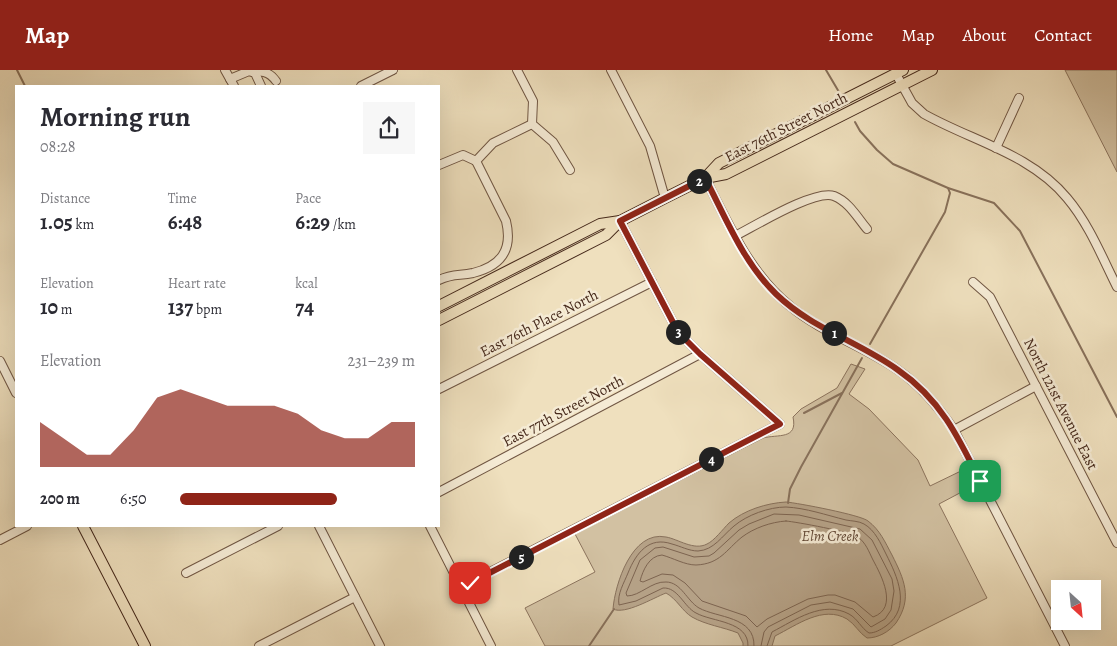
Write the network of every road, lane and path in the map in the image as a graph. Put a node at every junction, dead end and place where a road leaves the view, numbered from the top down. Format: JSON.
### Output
{"nodes":[{"id":1,"x":226,"y":70,"type":"edge"},
{"id":2,"x":393,"y":70,"type":"edge"},
{"id":3,"x":517,"y":70,"type":"edge"},
{"id":4,"x":611,"y":70,"type":"edge"},
{"id":5,"x":932,"y":70,"type":"edge"},
{"id":6,"x":250,"y":71,"type":"edge"},
{"id":7,"x":899,"y":72,"type":"edge"},
{"id":8,"x":276,"y":81,"type":"dead end"},
{"id":9,"x":232,"y":83,"type":"edge"},
{"id":10,"x":374,"y":84,"type":"edge"},
{"id":11,"x":261,"y":85,"type":"edge"},
{"id":12,"x":902,"y":85,"type":"junction"},
{"id":13,"x":1019,"y":98,"type":"dead end"},
{"id":14,"x":532,"y":124,"type":"junction"},
{"id":15,"x":996,"y":148,"type":"junction"},
{"id":16,"x":476,"y":161,"type":"junction"},
{"id":17,"x":440,"y":165,"type":"edge"},
{"id":18,"x":570,"y":170,"type":"dead end"},
{"id":19,"x":705,"y":178,"type":"junction"},
{"id":20,"x":665,"y":198,"type":"junction"},
{"id":21,"x":620,"y":221,"type":"junction"},
{"id":22,"x":867,"y":229,"type":"dead end"},
{"id":23,"x":735,"y":236,"type":"junction"},
{"id":24,"x":1117,"y":265,"type":"edge"},
{"id":25,"x":1108,"y":270,"type":"junction"},
{"id":26,"x":440,"y":280,"type":"edge"},
{"id":27,"x":652,"y":282,"type":"junction"},
{"id":28,"x":973,"y":282,"type":"dead end"},
{"id":29,"x":1117,"y":287,"type":"edge"},
{"id":30,"x":440,"y":305,"type":"edge"},
{"id":31,"x":440,"y":319,"type":"edge"},
{"id":32,"x":700,"y":354,"type":"junction"},
{"id":33,"x":0,"y":361,"type":"edge"},
{"id":34,"x":1036,"y":386,"type":"junction"},
{"id":35,"x":440,"y":388,"type":"edge"},
{"id":36,"x":15,"y":391,"type":"edge"},
{"id":37,"x":954,"y":430,"type":"junction"},
{"id":38,"x":440,"y":491,"type":"edge"},
{"id":39,"x":25,"y":527,"type":"edge"},
{"id":40,"x":84,"y":527,"type":"edge"},
{"id":41,"x":276,"y":527,"type":"edge"},
{"id":42,"x":320,"y":527,"type":"edge"},
{"id":43,"x":431,"y":527,"type":"edge"},
{"id":44,"x":0,"y":540,"type":"edge"},
{"id":45,"x":1117,"y":543,"type":"edge"},
{"id":46,"x":186,"y":573,"type":"dead end"},
{"id":47,"x":462,"y":587,"type":"junction"},
{"id":48,"x":355,"y":597,"type":"junction"},
{"id":49,"x":145,"y":646,"type":"edge"},
{"id":50,"x":259,"y":646,"type":"edge"},
{"id":51,"x":380,"y":646,"type":"edge"},
{"id":52,"x":491,"y":646,"type":"edge"},
{"id":53,"x":1065,"y":646,"type":"edge"}],
"edges":[{"from":1,"to":9,"type":"street"},
{"from":2,"to":10,"type":"street"},
{"from":3,"to":14,"type":"street"},
{"from":4,"to":20,"type":"street"},
{"from":5,"to":12,"type":"main road","name":"East 76th Street North"},
{"from":6,"to":8,"type":"street"},
{"from":6,"to":9,"type":"street"},
{"from":6,"to":11,"type":"street"},
{"from":7,"to":12,"type":"street"},
{"from":7,"to":19,"type":"main road","name":"East 76th Street North"},
{"from":12,"to":15,"type":"street"},
{"from":12,"to":19,"type":"main road","name":"East 76th Street North"},
{"from":13,"to":15,"type":"street"},
{"from":14,"to":16,"type":"street"},
{"from":14,"to":18,"type":"street"},
{"from":15,"to":25,"type":"street"},
{"from":16,"to":17,"type":"street"},
{"from":16,"to":26,"type":"street"},
{"from":19,"to":20,"type":"main road","name":"East 76th Street North"},
{"from":19,"to":23,"type":"street"},
{"from":20,"to":21,"type":"main road","name":"East 76th Street North"},
{"from":21,"to":27,"type":"street"},
{"from":21,"to":30,"type":"main road","name":"East 76th Street North"},
{"from":21,"to":31,"type":"main road","name":"East 76th Street North"},
{"from":22,"to":23,"type":"street"},
{"from":23,"to":37,"type":"street"},
{"from":24,"to":25,"type":"street"},
{"from":25,"to":29,"type":"street"},
{"from":27,"to":32,"type":"street"},
{"from":27,"to":35,"type":"street","name":"East 76th Place North"},
{"from":28,"to":34,"type":"street","name":"North 121st Avenue East"},
{"from":32,"to":38,"type":"street","name":"East 77th Street North"},
{"from":32,"to":47,"type":"street"},
{"from":33,"to":36,"type":"street"},
{"from":34,"to":37,"type":"street"},
{"from":34,"to":45,"type":"street","name":"North 121st Avenue East"},
{"from":37,"to":53,"type":"street"},
{"from":39,"to":44,"type":"street"},
{"from":40,"to":49,"type":"main road"},
{"from":41,"to":46,"type":"street"},
{"from":42,"to":48,"type":"street"},
{"from":43,"to":47,"type":"street"},
{"from":47,"to":52,"type":"street"},
{"from":48,"to":50,"type":"street"},
{"from":48,"to":51,"type":"street"}]}
